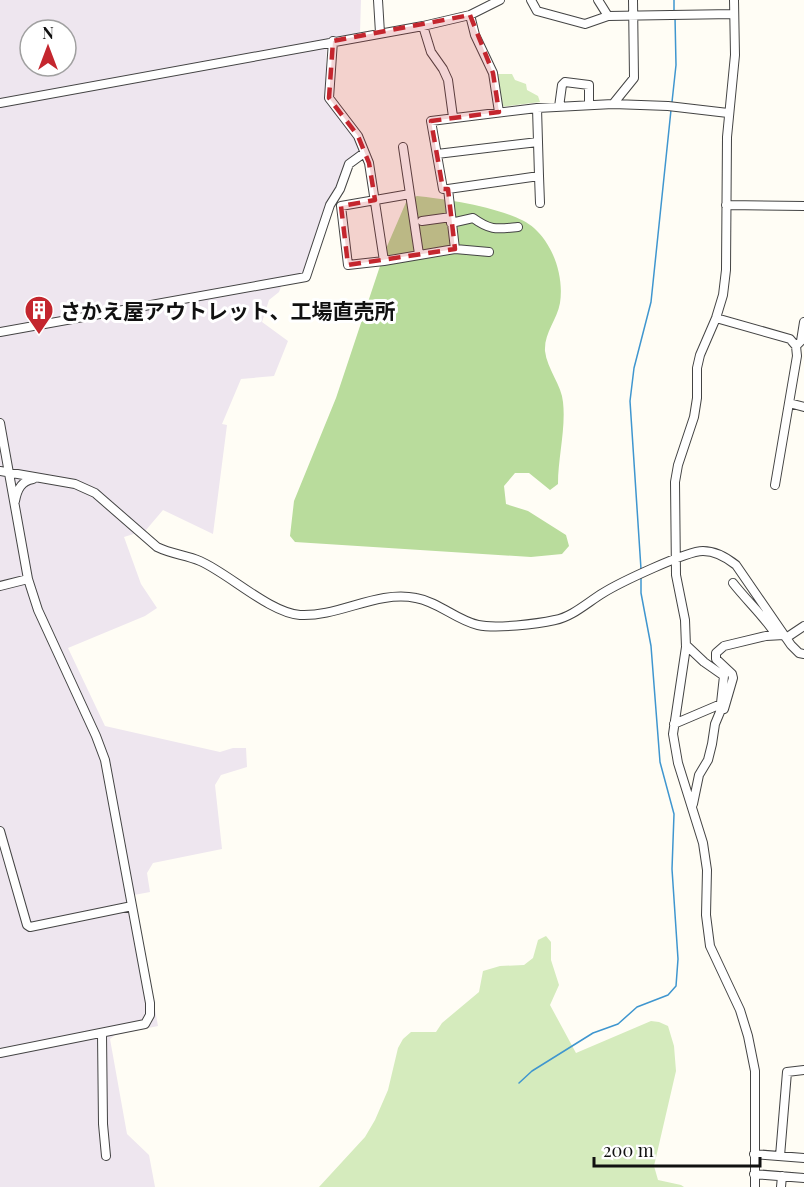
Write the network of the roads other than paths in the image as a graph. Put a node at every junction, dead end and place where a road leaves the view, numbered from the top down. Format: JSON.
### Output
{"nodes":[{"id":1,"x":378,"y":0,"type":"edge"},
{"id":2,"x":500,"y":0,"type":"edge"},
{"id":3,"x":531,"y":0,"type":"edge"},
{"id":4,"x":598,"y":0,"type":"edge"},
{"id":5,"x":633,"y":0,"type":"edge"},
{"id":6,"x":734,"y":0,"type":"edge"},
{"id":7,"x":734,"y":14,"type":"junction"},
{"id":8,"x":470,"y":15,"type":"junction"},
{"id":9,"x":633,"y":15,"type":"junction"},
{"id":10,"x":608,"y":16,"type":"junction"},
{"id":11,"x":423,"y":26,"type":"junction"},
{"id":12,"x":380,"y":33,"type":"junction"},
{"id":13,"x":333,"y":41,"type":"junction"},
{"id":14,"x":0,"y":103,"type":"edge"},
{"id":15,"x":613,"y":104,"type":"junction"},
{"id":16,"x":589,"y":105,"type":"junction"},
{"id":17,"x":559,"y":107,"type":"junction"},
{"id":18,"x":537,"y":108,"type":"junction"},
{"id":19,"x":499,"y":112,"type":"junction"},
{"id":20,"x":728,"y":113,"type":"junction"},
{"id":21,"x":453,"y":117,"type":"junction"},
{"id":22,"x":538,"y":142,"type":"junction"},
{"id":23,"x":403,"y":147,"type":"dead end"},
{"id":24,"x":364,"y":153,"type":"junction"},
{"id":25,"x":437,"y":154,"type":"junction"},
{"id":26,"x":539,"y":176,"type":"junction"},
{"id":27,"x":448,"y":189,"type":"junction"},
{"id":28,"x":410,"y":194,"type":"junction"},
{"id":29,"x":375,"y":200,"type":"junction"},
{"id":30,"x":540,"y":203,"type":"dead end"},
{"id":31,"x":726,"y":205,"type":"junction"},
{"id":32,"x":804,"y":206,"type":"edge"},
{"id":33,"x":451,"y":220,"type":"junction"},
{"id":34,"x":422,"y":221,"type":"dead end"},
{"id":35,"x":518,"y":227,"type":"dead end"},
{"id":36,"x":455,"y":249,"type":"junction"},
{"id":37,"x":489,"y":252,"type":"dead end"},
{"id":38,"x":419,"y":254,"type":"junction"},
{"id":39,"x":384,"y":261,"type":"junction"},
{"id":40,"x":716,"y":318,"type":"junction"},
{"id":41,"x":804,"y":322,"type":"edge"},
{"id":42,"x":0,"y":332,"type":"edge"},
{"id":43,"x":800,"y":343,"type":"edge"},
{"id":44,"x":789,"y":403,"type":"junction"},
{"id":45,"x":804,"y":407,"type":"edge"},
{"id":46,"x":0,"y":423,"type":"edge"},
{"id":47,"x":4,"y":447,"type":"junction"},
{"id":48,"x":0,"y":461,"type":"edge"},
{"id":49,"x":4,"y":472,"type":"edge"},
{"id":50,"x":43,"y":478,"type":"junction"},
{"id":51,"x":775,"y":485,"type":"dead end"},
{"id":52,"x":14,"y":506,"type":"junction"},
{"id":53,"x":675,"y":559,"type":"junction"},
{"id":54,"x":28,"y":579,"type":"junction"},
{"id":55,"x":733,"y":583,"type":"dead end"},
{"id":56,"x":0,"y":586,"type":"edge"},
{"id":57,"x":804,"y":626,"type":"edge"},
{"id":58,"x":782,"y":636,"type":"junction"},
{"id":59,"x":686,"y":645,"type":"junction"},
{"id":60,"x":804,"y":654,"type":"edge"},
{"id":61,"x":721,"y":704,"type":"junction"},
{"id":62,"x":717,"y":719,"type":"junction"},
{"id":63,"x":674,"y":724,"type":"junction"},
{"id":64,"x":692,"y":806,"type":"junction"},
{"id":65,"x":0,"y":831,"type":"edge"},
{"id":66,"x":132,"y":906,"type":"junction"},
{"id":67,"x":102,"y":1034,"type":"junction"},
{"id":68,"x":0,"y":1053,"type":"edge"},
{"id":69,"x":804,"y":1070,"type":"edge"},
{"id":70,"x":754,"y":1154,"type":"junction"},
{"id":71,"x":106,"y":1156,"type":"dead end"},
{"id":72,"x":780,"y":1156,"type":"junction"},
{"id":73,"x":804,"y":1158,"type":"edge"},
{"id":74,"x":754,"y":1174,"type":"junction"},
{"id":75,"x":782,"y":1176,"type":"junction"},
{"id":76,"x":804,"y":1178,"type":"edge"},
{"id":77,"x":755,"y":1187,"type":"edge"},
{"id":78,"x":782,"y":1187,"type":"edge"}],
"edges":[{"from":1,"to":12,"type":"street"},
{"from":2,"to":8,"type":"street"},
{"from":3,"to":10,"type":"street"},
{"from":4,"to":10,"type":"street"},
{"from":5,"to":9,"type":"street"},
{"from":6,"to":7,"type":"street"},
{"from":7,"to":9,"type":"street"},
{"from":7,"to":20,"type":"street"},
{"from":8,"to":11,"type":"street"},
{"from":8,"to":19,"type":"street"},
{"from":9,"to":10,"type":"street"},
{"from":9,"to":15,"type":"street"},
{"from":11,"to":12,"type":"street"},
{"from":11,"to":21,"type":"street"},
{"from":12,"to":13,"type":"street"},
{"from":13,"to":14,"type":"street"},
{"from":13,"to":24,"type":"street"},
{"from":15,"to":16,"type":"street"},
{"from":15,"to":20,"type":"street"},
{"from":16,"to":17,"type":"street"},
{"from":16,"to":17,"type":"street"},
{"from":17,"to":18,"type":"street"},
{"from":18,"to":19,"type":"street"},
{"from":18,"to":22,"type":"street"},
{"from":19,"to":21,"type":"street"},
{"from":20,"to":31,"type":"street"},
{"from":21,"to":25,"type":"street"},
{"from":22,"to":25,"type":"street"},
{"from":22,"to":26,"type":"street"},
{"from":23,"to":28,"type":"street"},
{"from":24,"to":29,"type":"street"},
{"from":24,"to":42,"type":"street"},
{"from":25,"to":27,"type":"street"},
{"from":26,"to":27,"type":"street"},
{"from":26,"to":30,"type":"street"},
{"from":27,"to":33,"type":"street"},
{"from":28,"to":29,"type":"street"},
{"from":28,"to":38,"type":"street"},
{"from":29,"to":39,"type":"street"},
{"from":29,"to":39,"type":"street"},
{"from":31,"to":32,"type":"street"},
{"from":31,"to":40,"type":"street"},
{"from":33,"to":34,"type":"street"},
{"from":33,"to":35,"type":"street"},
{"from":33,"to":36,"type":"street"},
{"from":36,"to":37,"type":"street"},
{"from":36,"to":38,"type":"street"},
{"from":38,"to":39,"type":"street"},
{"from":40,"to":43,"type":"street"},
{"from":40,"to":53,"type":"street"},
{"from":41,"to":43,"type":"street"},
{"from":43,"to":44,"type":"street"},
{"from":44,"to":45,"type":"street"},
{"from":44,"to":51,"type":"street"},
{"from":46,"to":47,"type":"street"},
{"from":47,"to":48,"type":"street"},
{"from":47,"to":49,"type":"street"},
{"from":49,"to":50,"type":"street"},
{"from":49,"to":52,"type":"street"},
{"from":50,"to":52,"type":"street"},
{"from":50,"to":53,"type":"street"},
{"from":52,"to":54,"type":"street"},
{"from":53,"to":58,"type":"street"},
{"from":53,"to":59,"type":"street"},
{"from":54,"to":56,"type":"street"},
{"from":54,"to":66,"type":"street"},
{"from":55,"to":58,"type":"street"},
{"from":57,"to":58,"type":"street"},
{"from":58,"to":60,"type":"street"},
{"from":58,"to":62,"type":"street"},
{"from":59,"to":61,"type":"street"},
{"from":59,"to":63,"type":"street"},
{"from":61,"to":62,"type":"street"},
{"from":61,"to":63,"type":"street"},
{"from":62,"to":64,"type":"street"},
{"from":63,"to":64,"type":"street"},
{"from":64,"to":70,"type":"street"},
{"from":65,"to":66,"type":"street"},
{"from":66,"to":67,"type":"street"},
{"from":67,"to":68,"type":"street"},
{"from":67,"to":71,"type":"street"},
{"from":69,"to":72,"type":"street"},
{"from":70,"to":72,"type":"street"},
{"from":70,"to":74,"type":"street"},
{"from":72,"to":73,"type":"street"},
{"from":74,"to":75,"type":"street"},
{"from":74,"to":77,"type":"street"},
{"from":75,"to":76,"type":"street"},
{"from":75,"to":78,"type":"street"}]}
